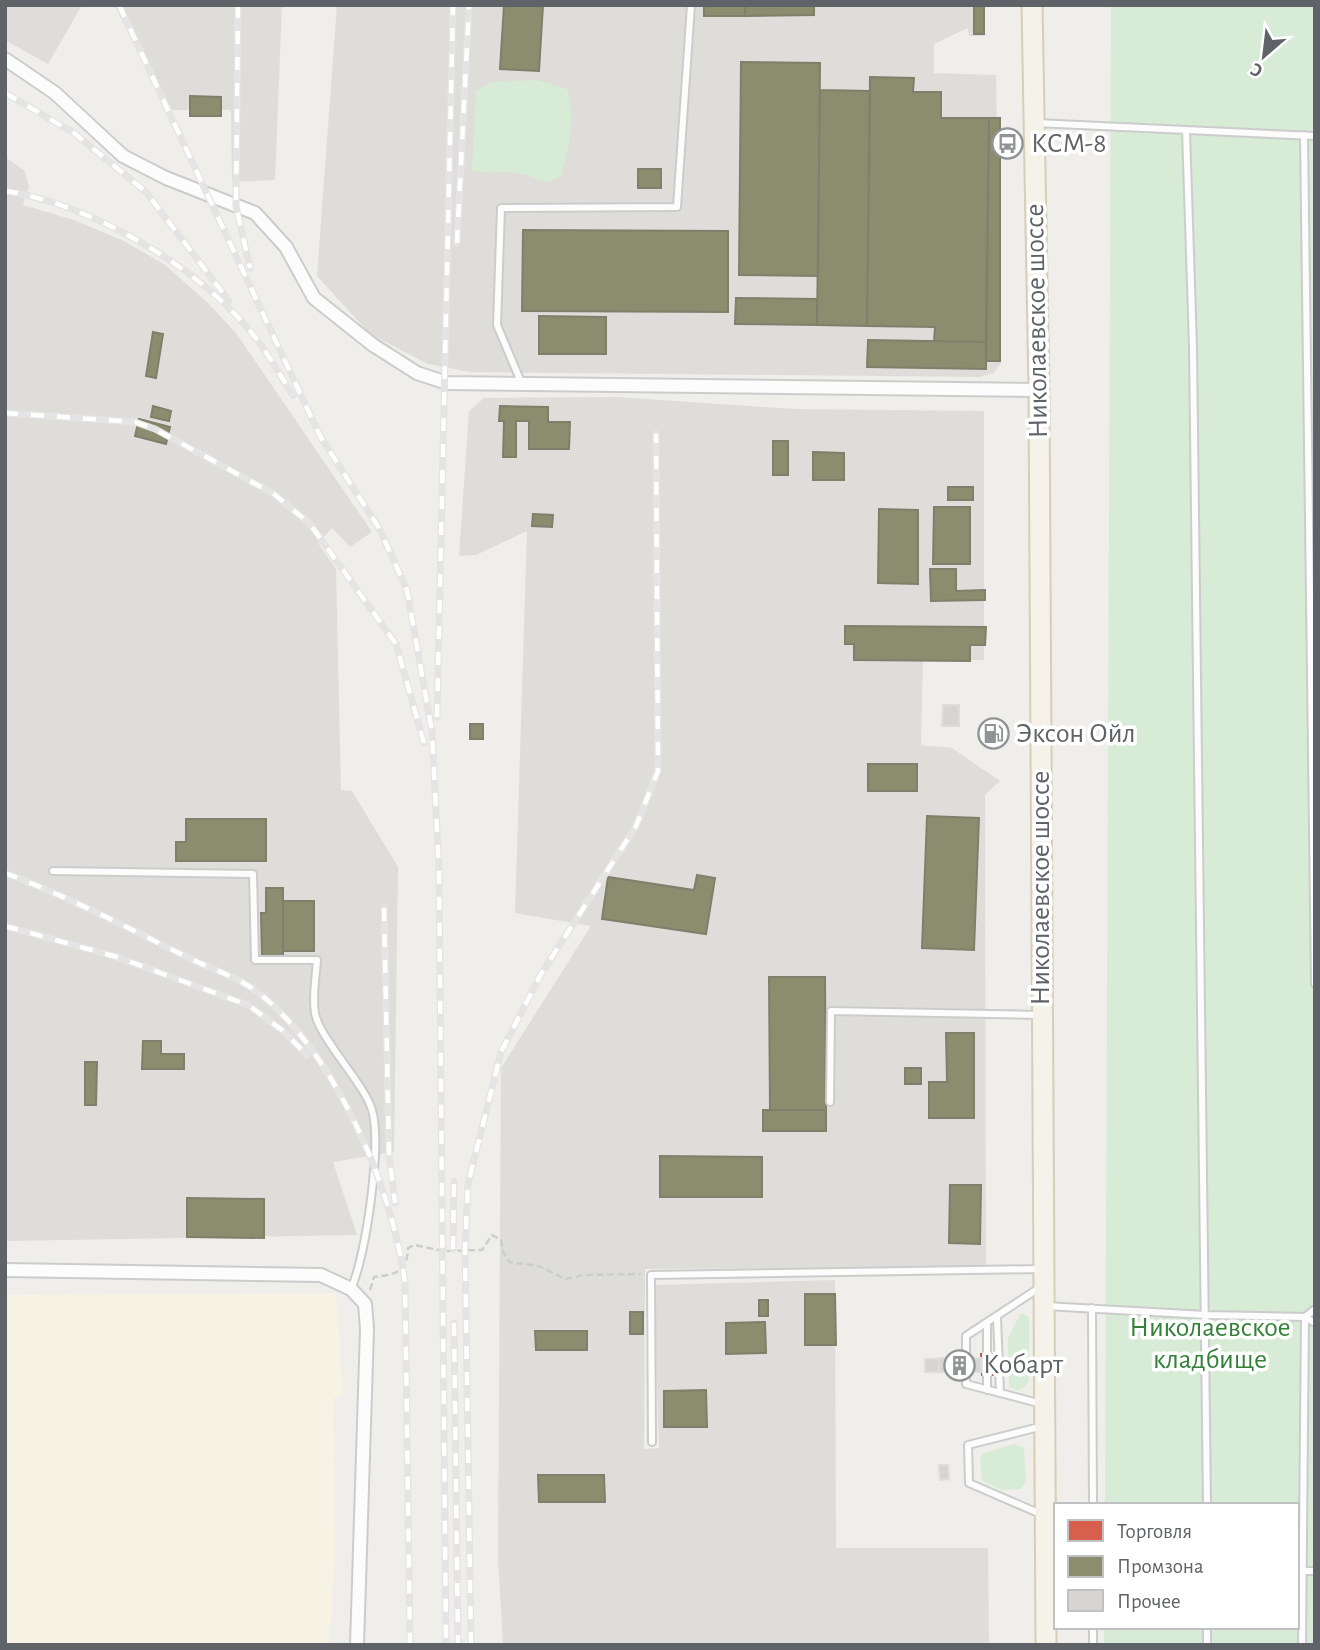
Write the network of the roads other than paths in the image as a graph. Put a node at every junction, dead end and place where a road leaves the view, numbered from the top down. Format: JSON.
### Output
{"nodes":[{"id":1,"x":691,"y":5,"type":"edge"},
{"id":2,"x":1032,"y":5,"type":"edge"},
{"id":3,"x":5,"y":59,"type":"edge"},
{"id":4,"x":1034,"y":123,"type":"junction"},
{"id":5,"x":1186,"y":130,"type":"junction"},
{"id":6,"x":1304,"y":135,"type":"junction"},
{"id":7,"x":1315,"y":136,"type":"edge"},
{"id":8,"x":522,"y":384,"type":"junction"},
{"id":9,"x":1039,"y":390,"type":"junction"},
{"id":10,"x":53,"y":871,"type":"dead end"},
{"id":11,"x":1315,"y":984,"type":"edge"},
{"id":12,"x":1041,"y":1015,"type":"junction"},
{"id":13,"x":830,"y":1101,"type":"dead end"},
{"id":14,"x":5,"y":1270,"type":"edge"},
{"id":15,"x":1043,"y":1277,"type":"junction"},
{"id":16,"x":351,"y":1289,"type":"junction"},
{"id":17,"x":1043,"y":1306,"type":"junction"},
{"id":18,"x":1092,"y":1308,"type":"junction"},
{"id":19,"x":1315,"y":1309,"type":"edge"},
{"id":20,"x":1206,"y":1315,"type":"junction"},
{"id":21,"x":997,"y":1317,"type":"junction"},
{"id":22,"x":1305,"y":1317,"type":"junction"},
{"id":23,"x":987,"y":1323,"type":"junction"},
{"id":24,"x":1315,"y":1323,"type":"edge"},
{"id":25,"x":987,"y":1390,"type":"junction"},
{"id":26,"x":1000,"y":1393,"type":"junction"},
{"id":27,"x":1044,"y":1405,"type":"junction"},
{"id":28,"x":1044,"y":1425,"type":"junction"},
{"id":29,"x":652,"y":1442,"type":"dead end"},
{"id":30,"x":1093,"y":1503,"type":"edge"},
{"id":31,"x":1207,"y":1503,"type":"edge"},
{"id":32,"x":1045,"y":1516,"type":"junction"},
{"id":33,"x":1300,"y":1571,"type":"edge"},
{"id":34,"x":1315,"y":1571,"type":"edge"},
{"id":35,"x":357,"y":1645,"type":"edge"},
{"id":36,"x":1046,"y":1645,"type":"edge"},
{"id":37,"x":1302,"y":1645,"type":"edge"}],
"edges":[{"from":1,"to":8,"type":"lane"},
{"from":2,"to":4,"type":"main road","name":"Николаевское шоссе"},
{"from":3,"to":8,"type":"street"},
{"from":4,"to":5,"type":"lane"},
{"from":4,"to":9,"type":"main road","name":"Николаевское шоссе"},
{"from":5,"to":6,"type":"lane"},
{"from":5,"to":20,"type":"lane"},
{"from":6,"to":7,"type":"lane"},
{"from":6,"to":11,"type":"lane"},
{"from":8,"to":9,"type":"street"},
{"from":9,"to":12,"type":"main road","name":"Николаевское шоссе"},
{"from":10,"to":16,"type":"lane"},
{"from":12,"to":13,"type":"lane"},
{"from":12,"to":15,"type":"main road","name":"Николаевское шоссе"},
{"from":14,"to":16,"type":"street"},
{"from":15,"to":17,"type":"main road","name":"Николаевское шоссе"},
{"from":15,"to":21,"type":"lane"},
{"from":15,"to":29,"type":"lane"},
{"from":16,"to":35,"type":"street"},
{"from":17,"to":18,"type":"lane"},
{"from":17,"to":27,"type":"main road","name":"Николаевское шоссе"},
{"from":18,"to":20,"type":"lane"},
{"from":18,"to":30,"type":"lane"},
{"from":19,"to":22,"type":"lane"},
{"from":20,"to":22,"type":"lane"},
{"from":20,"to":31,"type":"lane"},
{"from":21,"to":23,"type":"lane"},
{"from":21,"to":26,"type":"lane"},
{"from":22,"to":24,"type":"lane"},
{"from":22,"to":33,"type":"lane"},
{"from":23,"to":25,"type":"lane"},
{"from":23,"to":25,"type":"lane"},
{"from":25,"to":26,"type":"lane"},
{"from":26,"to":27,"type":"lane"},
{"from":27,"to":28,"type":"main road","name":"Николаевское шоссе"},
{"from":28,"to":32,"type":"main road","name":"Николаевское шоссе"},
{"from":28,"to":32,"type":"lane"},
{"from":32,"to":36,"type":"main road","name":"Николаевское шоссе"},
{"from":33,"to":34,"type":"lane"},
{"from":33,"to":37,"type":"lane"}]}
